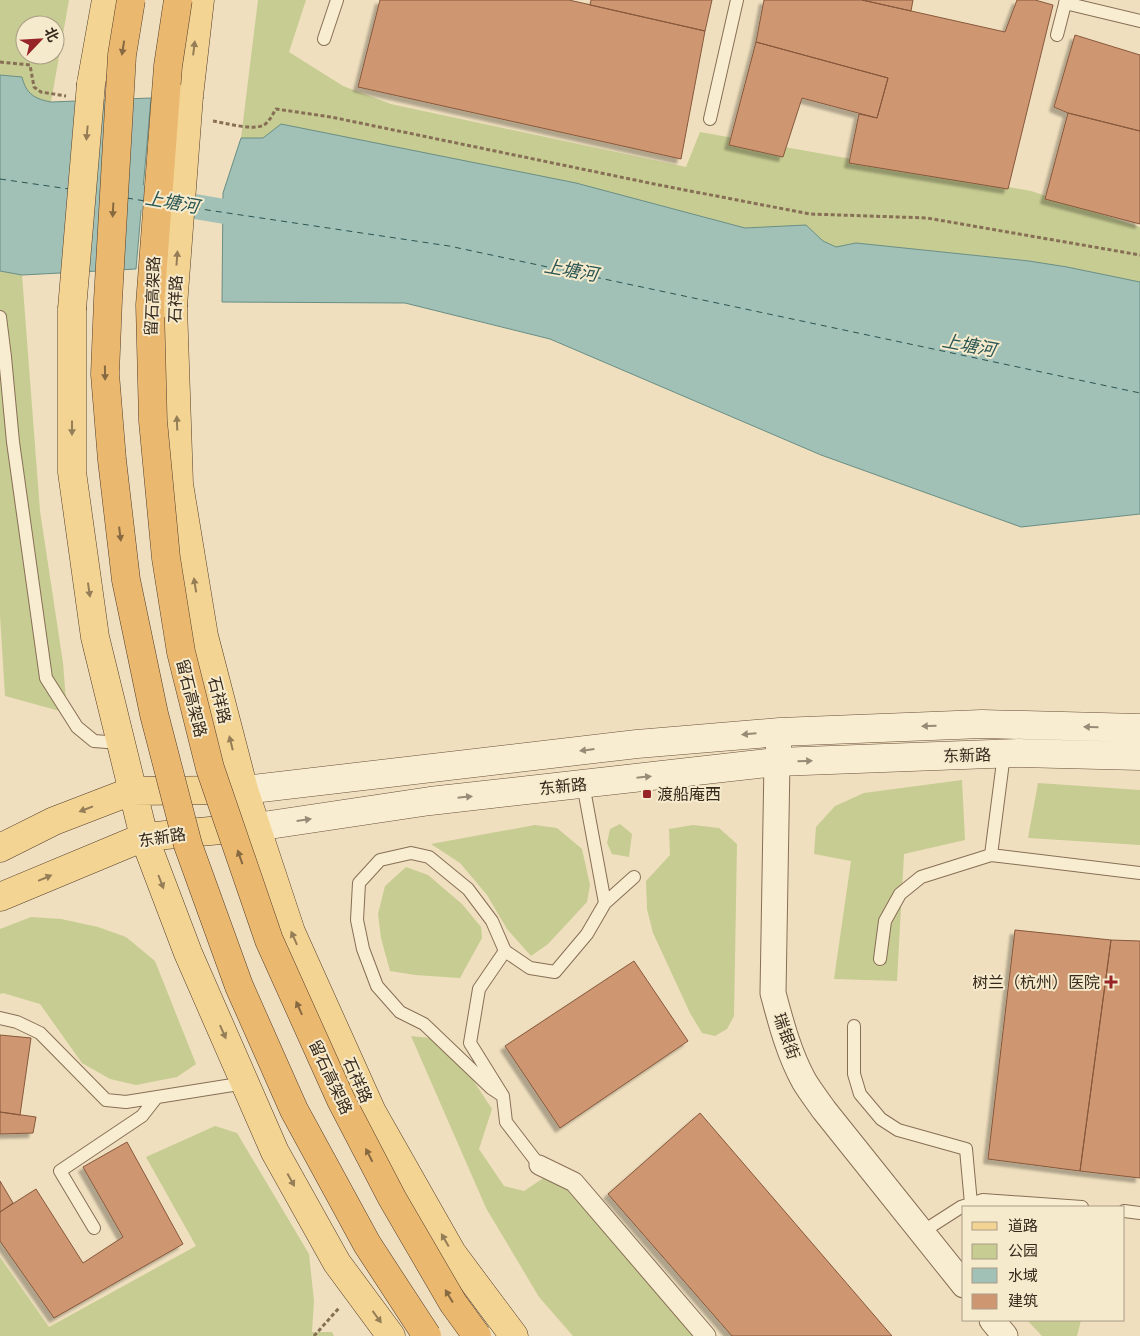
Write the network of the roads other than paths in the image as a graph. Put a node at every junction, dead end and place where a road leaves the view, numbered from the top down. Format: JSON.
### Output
{"nodes":[{"id":1,"x":106,"y":0,"type":"edge"},
{"id":2,"x":131,"y":0,"type":"edge"},
{"id":3,"x":178,"y":0,"type":"edge"},
{"id":4,"x":200,"y":0,"type":"edge"},
{"id":5,"x":337,"y":0,"type":"edge"},
{"id":6,"x":737,"y":0,"type":"edge"},
{"id":7,"x":1066,"y":1,"type":"edge"},
{"id":8,"x":1140,"y":21,"type":"edge"},
{"id":9,"x":1057,"y":35,"type":"dead end"},
{"id":10,"x":324,"y":40,"type":"dead end"},
{"id":11,"x":710,"y":119,"type":"dead end"},
{"id":12,"x":0,"y":317,"type":"edge"},
{"id":13,"x":1140,"y":728,"type":"edge"},
{"id":14,"x":780,"y":732,"type":"junction"},
{"id":15,"x":120,"y":743,"type":"junction"},
{"id":16,"x":1004,"y":754,"type":"junction"},
{"id":17,"x":1140,"y":756,"type":"edge"},
{"id":18,"x":777,"y":762,"type":"junction"},
{"id":19,"x":583,"y":784,"type":"junction"},
{"id":20,"x":244,"y":790,"type":"junction"},
{"id":21,"x":132,"y":791,"type":"junction"},
{"id":22,"x":256,"y":827,"type":"junction"},
{"id":23,"x":144,"y":837,"type":"junction"},
{"id":24,"x":0,"y":848,"type":"edge"},
{"id":25,"x":991,"y":855,"type":"junction"},
{"id":26,"x":1140,"y":873,"type":"edge"},
{"id":27,"x":634,"y":877,"type":"dead end"},
{"id":28,"x":0,"y":897,"type":"edge"},
{"id":29,"x":605,"y":903,"type":"junction"},
{"id":30,"x":505,"y":951,"type":"junction"},
{"id":31,"x":880,"y":959,"type":"dead end"},
{"id":32,"x":0,"y":1018,"type":"edge"},
{"id":33,"x":854,"y":1026,"type":"dead end"},
{"id":34,"x":245,"y":1083,"type":"junction"},
{"id":35,"x":503,"y":1096,"type":"junction"},
{"id":36,"x":156,"y":1098,"type":"junction"},
{"id":37,"x":539,"y":1165,"type":"joint"},
{"id":38,"x":971,"y":1204,"type":"junction"},
{"id":39,"x":964,"y":1206,"type":"edge"},
{"id":40,"x":1068,"y":1206,"type":"edge"},
{"id":41,"x":962,"y":1207,"type":"edge"},
{"id":42,"x":1125,"y":1211,"type":"edge"},
{"id":43,"x":1140,"y":1213,"type":"edge"},
{"id":44,"x":94,"y":1228,"type":"dead end"},
{"id":45,"x":922,"y":1232,"type":"junction"},
{"id":46,"x":962,"y":1282,"type":"edge"},
{"id":47,"x":993,"y":1321,"type":"edge"},
{"id":48,"x":391,"y":1336,"type":"edge"},
{"id":49,"x":427,"y":1336,"type":"edge"},
{"id":50,"x":477,"y":1336,"type":"edge"},
{"id":51,"x":514,"y":1336,"type":"edge"},
{"id":52,"x":706,"y":1336,"type":"edge"},
{"id":53,"x":1005,"y":1336,"type":"edge"}],
"edges":[{"from":1,"to":15,"type":"main road","one_way":true,"bridge":true},
{"from":2,"to":49,"type":"highway","one_way":true,"bridge":true},
{"from":50,"to":3,"type":"highway","name":"留石高架路","one_way":true,"bridge":true},
{"from":20,"to":4,"type":"main road","name":"石祥路","one_way":true,"bridge":true},
{"from":5,"to":10,"type":"lane"},
{"from":6,"to":11,"type":"lane"},
{"from":7,"to":8,"type":"lane"},
{"from":7,"to":9,"type":"lane"},
{"from":12,"to":15,"type":"lane"},
{"from":13,"to":14,"type":"main road","name":"东新路","one_way":true},
{"from":14,"to":18,"type":"street","name":"瑞银街"},
{"from":14,"to":20,"type":"main road","name":"东新路","one_way":true},
{"from":15,"to":21,"type":"main road"},
{"from":16,"to":17,"type":"main road","name":"东新路"},
{"from":18,"to":16,"type":"main road","name":"东新路","one_way":true},
{"from":16,"to":25,"type":"lane"},
{"from":19,"to":18,"type":"main road","name":"东新路","one_way":true},
{"from":18,"to":45,"type":"street","name":"瑞银街"},
{"from":22,"to":19,"type":"main road","name":"东新路","one_way":true},
{"from":19,"to":29,"type":"lane"},
{"from":20,"to":21,"type":"main road","name":"东新路"},
{"from":20,"to":22,"type":"main road","name":"石祥路"},
{"from":21,"to":23,"type":"main road"},
{"from":21,"to":24,"type":"main road","name":"东新路","one_way":true},
{"from":22,"to":23,"type":"main road","name":"东新路"},
{"from":51,"to":22,"type":"main road","name":"石祥路","one_way":true},
{"from":28,"to":23,"type":"main road","name":"东新路","one_way":true},
{"from":23,"to":34,"type":"main road","one_way":true},
{"from":25,"to":26,"type":"lane"},
{"from":25,"to":31,"type":"lane"},
{"from":27,"to":29,"type":"lane"},
{"from":29,"to":30,"type":"lane"},
{"from":30,"to":35,"type":"lane"},
{"from":30,"to":35,"type":"lane"},
{"from":32,"to":36,"type":"lane"},
{"from":33,"to":38,"type":"lane"},
{"from":34,"to":36,"type":"lane"},
{"from":34,"to":48,"type":"main road","one_way":true},
{"from":35,"to":37,"type":"lane"},
{"from":36,"to":44,"type":"lane"},
{"from":37,"to":52,"type":"street"},
{"from":38,"to":39,"type":"lane"},
{"from":38,"to":40,"type":"lane"},
{"from":41,"to":45,"type":"lane"},
{"from":42,"to":43,"type":"lane"},
{"from":45,"to":46,"type":"street","name":"瑞银街"},
{"from":47,"to":53,"type":"street"}]}
